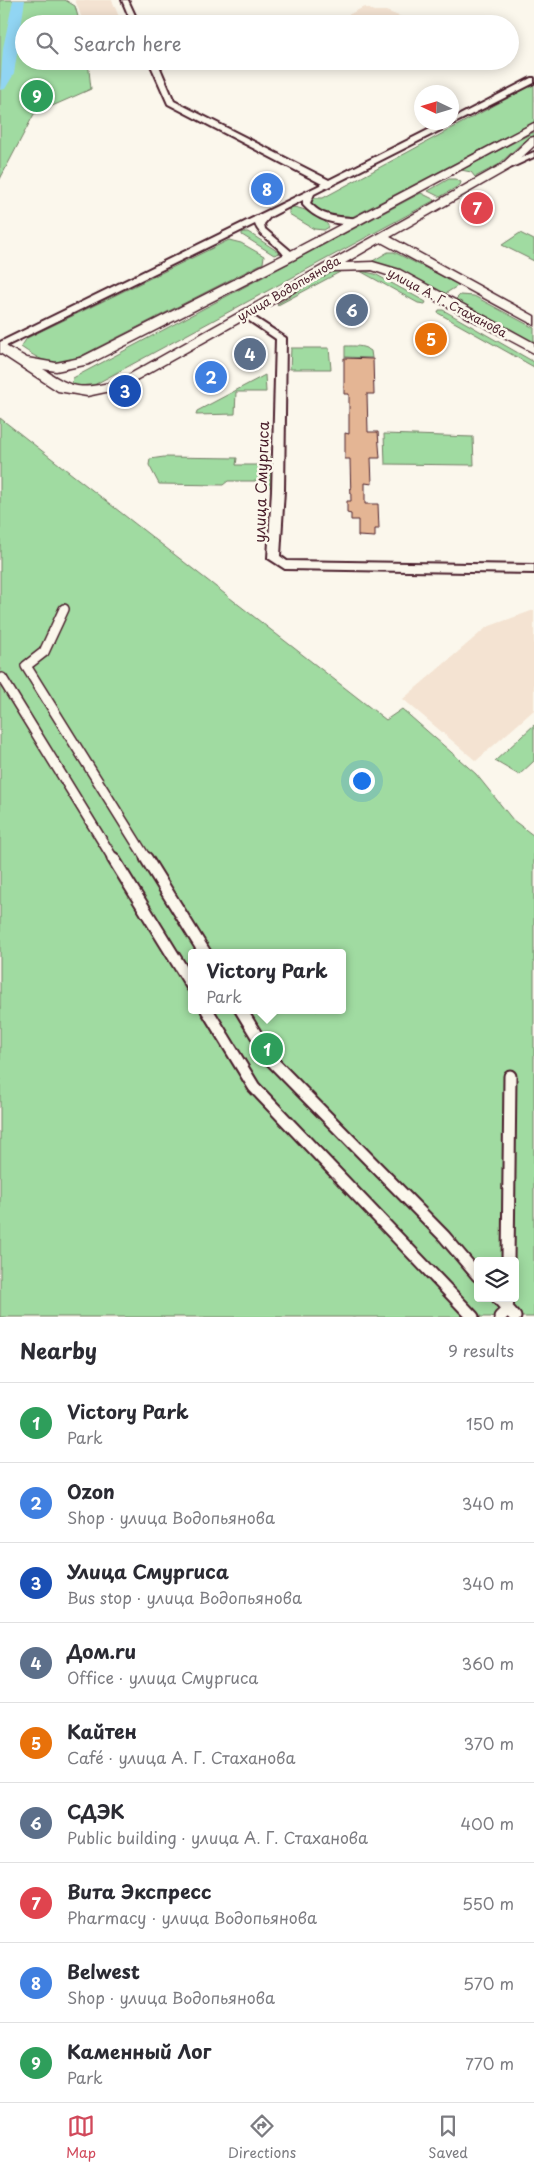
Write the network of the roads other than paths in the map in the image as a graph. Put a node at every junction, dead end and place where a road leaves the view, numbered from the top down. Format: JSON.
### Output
{"nodes":[{"id":1,"x":125,"y":0,"type":"edge"},
{"id":2,"x":132,"y":15,"type":"edge"},
{"id":3,"x":157,"y":70,"type":"edge"},
{"id":4,"x":534,"y":80,"type":"edge"},
{"id":5,"x":459,"y":118,"type":"edge"},
{"id":6,"x":534,"y":126,"type":"edge"},
{"id":7,"x":435,"y":130,"type":"edge"},
{"id":8,"x":534,"y":140,"type":"edge"},
{"id":9,"x":534,"y":154,"type":"edge"},
{"id":10,"x":505,"y":167,"type":"junction"},
{"id":11,"x":442,"y":175,"type":"junction"},
{"id":12,"x":329,"y":184,"type":"junction"},
{"id":13,"x":470,"y":186,"type":"junction"},
{"id":14,"x":310,"y":194,"type":"junction"},
{"id":15,"x":268,"y":215,"type":"junction"},
{"id":16,"x":355,"y":221,"type":"junction"},
{"id":17,"x":380,"y":237,"type":"junction"},
{"id":18,"x":289,"y":258,"type":"junction"},
{"id":19,"x":327,"y":267,"type":"junction"},
{"id":20,"x":476,"y":290,"type":"junction"},
{"id":21,"x":452,"y":304,"type":"junction"},
{"id":22,"x":245,"y":314,"type":"junction"},
{"id":23,"x":534,"y":321,"type":"edge"},
{"id":24,"x":0,"y":346,"type":"edge"},
{"id":25,"x":534,"y":348,"type":"edge"},
{"id":26,"x":18,"y":360,"type":"junction"},
{"id":27,"x":84,"y":362,"type":"junction"},
{"id":28,"x":63,"y":388,"type":"junction"},
{"id":29,"x":534,"y":569,"type":"edge"},
{"id":30,"x":64,"y":609,"type":"dead end"},
{"id":31,"x":2,"y":678,"type":"dead end"},
{"id":32,"x":203,"y":949,"type":"edge"},
{"id":33,"x":188,"y":980,"type":"edge"},
{"id":34,"x":209,"y":1014,"type":"edge"},
{"id":35,"x":243,"y":1014,"type":"edge"},
{"id":36,"x":510,"y":1076,"type":"dead end"},
{"id":37,"x":508,"y":1257,"type":"edge"},
{"id":38,"x":474,"y":1271,"type":"edge"},
{"id":39,"x":473,"y":1317,"type":"edge"}],
"edges":[{"from":1,"to":2,"type":"street"},
{"from":3,"to":12,"type":"street"},
{"from":4,"to":5,"type":"street"},
{"from":6,"to":11,"type":"main road","name":"улица Водопьянова"},
{"from":7,"to":12,"type":"street"},
{"from":8,"to":10,"type":"main road","name":"улица Водопьянова"},
{"from":9,"to":10,"type":"street"},
{"from":10,"to":13,"type":"main road","name":"улица Водопьянова"},
{"from":11,"to":13,"type":"main road"},
{"from":11,"to":16,"type":"main road","name":"улица Водопьянова"},
{"from":12,"to":14,"type":"street"},
{"from":13,"to":17,"type":"main road","name":"улица Водопьянова"},
{"from":14,"to":15,"type":"street"},
{"from":14,"to":16,"type":"street"},
{"from":15,"to":18,"type":"street"},
{"from":15,"to":24,"type":"street"},
{"from":16,"to":18,"type":"main road","name":"улица Водопьянова"},
{"from":17,"to":19,"type":"main road","name":"улица Водопьянова"},
{"from":17,"to":20,"type":"main road","name":"улица А. Г. Стаханова"},
{"from":18,"to":27,"type":"main road","name":"улица Водопьянова"},
{"from":19,"to":21,"type":"main road","name":"улица А. Г. Стаханова"},
{"from":19,"to":22,"type":"main road","name":"улица Водопьянова"},
{"from":20,"to":21,"type":"main road"},
{"from":20,"to":23,"type":"main road","name":"улица А. Г. Стаханова"},
{"from":21,"to":25,"type":"main road","name":"улица А. Г. Стаханова"},
{"from":22,"to":28,"type":"main road","name":"улица Водопьянова"},
{"from":22,"to":29,"type":"street","name":"улица Смургиса"},
{"from":24,"to":26,"type":"main road"},
{"from":26,"to":27,"type":"main road","name":"улица Водопьянова"},
{"from":26,"to":28,"type":"main road"},
{"from":27,"to":28,"type":"main road","name":"улица Водопьянова"},
{"from":30,"to":32,"type":"street"},
{"from":31,"to":33,"type":"street"},
{"from":34,"to":39,"type":"street"},
{"from":35,"to":38,"type":"street"},
{"from":36,"to":37,"type":"street"}]}
